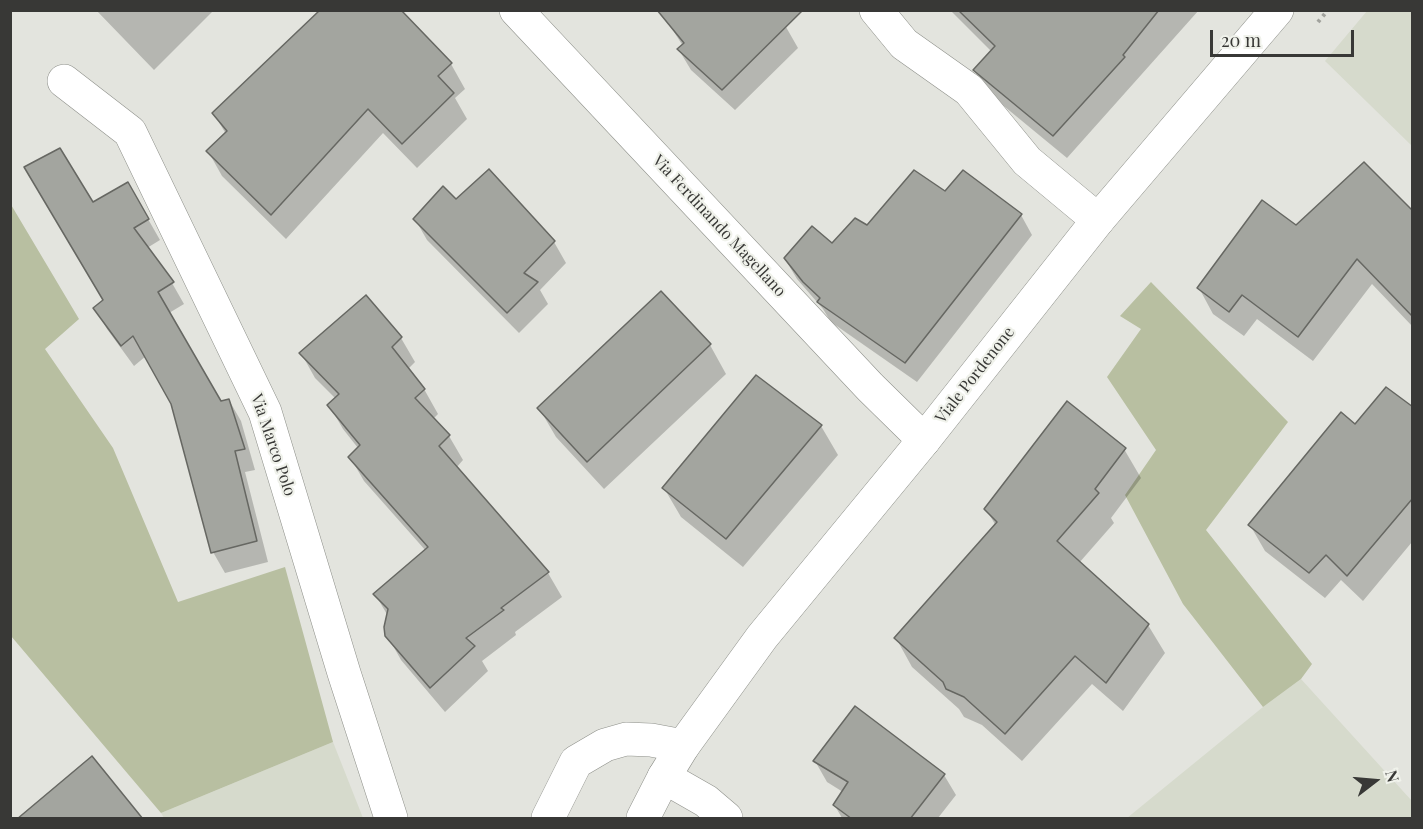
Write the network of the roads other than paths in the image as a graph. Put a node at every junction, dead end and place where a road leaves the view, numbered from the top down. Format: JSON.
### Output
{"nodes":[{"id":1,"x":516,"y":10,"type":"edge"},
{"id":2,"x":876,"y":10,"type":"edge"},
{"id":3,"x":1277,"y":10,"type":"edge"},
{"id":4,"x":64,"y":81,"type":"dead end"},
{"id":5,"x":1098,"y":220,"type":"junction"},
{"id":6,"x":924,"y":440,"type":"junction"},
{"id":7,"x":683,"y":746,"type":"junction"},
{"id":8,"x":664,"y":777,"type":"junction"},
{"id":9,"x":391,"y":819,"type":"edge"},
{"id":10,"x":548,"y":819,"type":"edge"},
{"id":11,"x":643,"y":819,"type":"edge"},
{"id":12,"x":726,"y":819,"type":"edge"}],
"edges":[{"from":1,"to":6,"type":"street","name":"Via Ferdinando Magellano"},
{"from":2,"to":5,"type":"street"},
{"from":3,"to":5,"type":"street","name":"Viale Pordenone"},
{"from":4,"to":9,"type":"street","name":"Via Marco Polo"},
{"from":5,"to":6,"type":"street","name":"Viale Pordenone"},
{"from":6,"to":7,"type":"street","name":"Viale Pordenone"},
{"from":7,"to":8,"type":"street","name":"Viale Pordenone"},
{"from":7,"to":10,"type":"street"},
{"from":8,"to":11,"type":"street","name":"Viale Pordenone"},
{"from":8,"to":12,"type":"street"}]}
